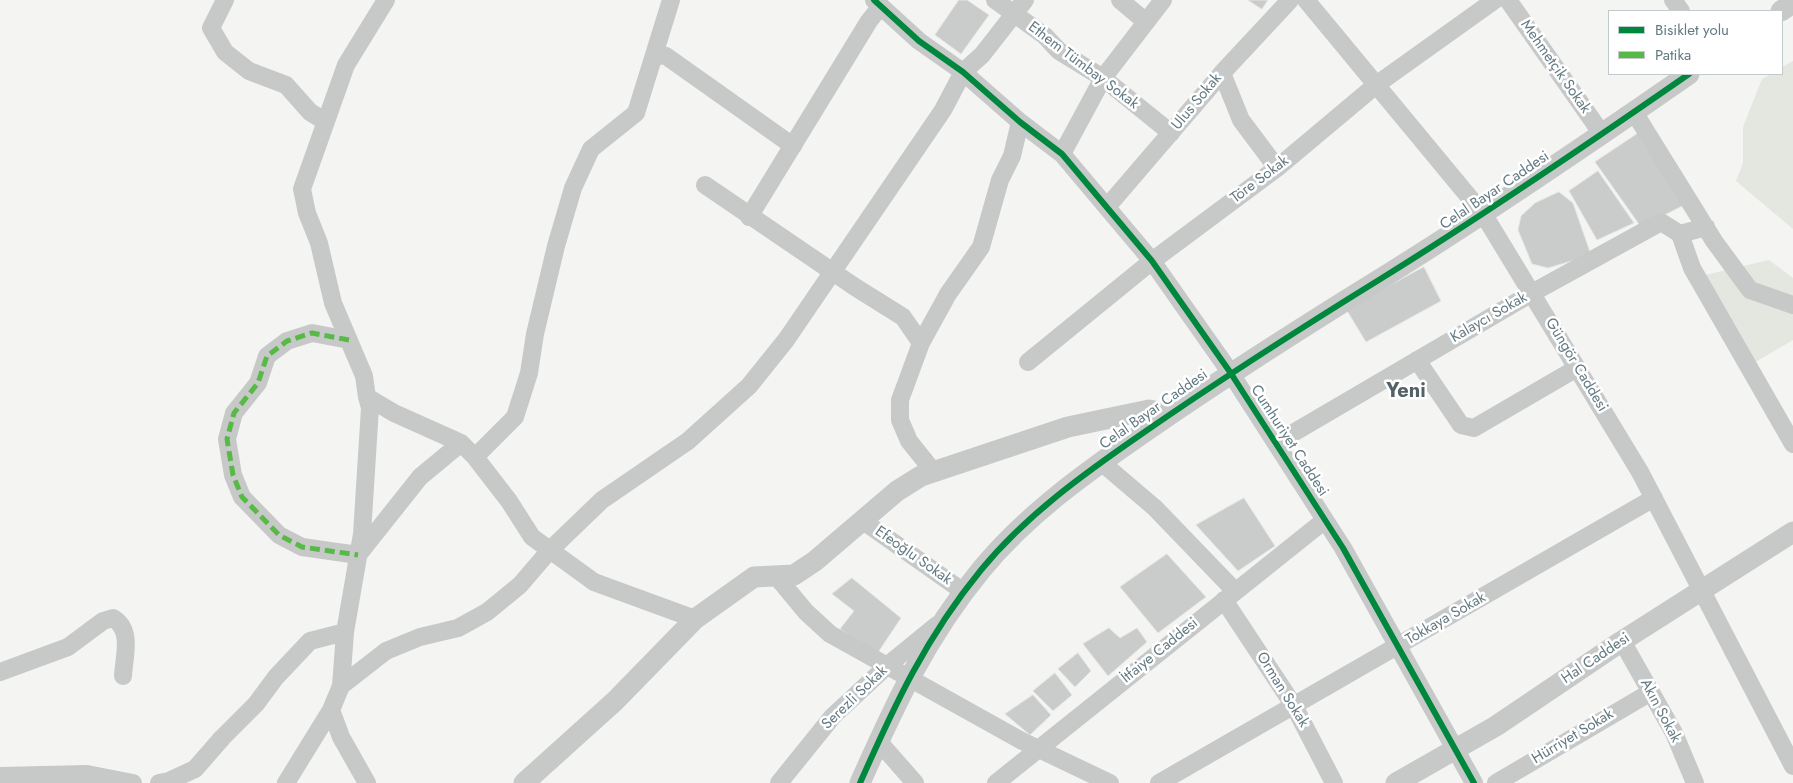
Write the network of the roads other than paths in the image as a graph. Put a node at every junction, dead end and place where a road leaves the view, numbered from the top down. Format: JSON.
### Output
{"nodes":[{"id":1,"x":225,"y":0,"type":"edge"},
{"id":2,"x":386,"y":0,"type":"edge"},
{"id":3,"x":671,"y":0,"type":"edge"},
{"id":4,"x":994,"y":0,"type":"edge"},
{"id":5,"x":1025,"y":0,"type":"edge"},
{"id":6,"x":1120,"y":0,"type":"edge"},
{"id":7,"x":1163,"y":0,"type":"edge"},
{"id":8,"x":1290,"y":0,"type":"edge"},
{"id":9,"x":1306,"y":0,"type":"edge"},
{"id":10,"x":1495,"y":0,"type":"edge"},
{"id":11,"x":1508,"y":0,"type":"edge"},
{"id":12,"x":1673,"y":0,"type":"edge"},
{"id":13,"x":878,"y":3,"type":"edge"},
{"id":14,"x":1793,"y":3,"type":"edge"},
{"id":15,"x":1681,"y":10,"type":"edge"},
{"id":16,"x":1782,"y":10,"type":"edge"},
{"id":17,"x":1015,"y":16,"type":"junction"},
{"id":18,"x":1145,"y":21,"type":"junction"},
{"id":19,"x":655,"y":54,"type":"junction"},
{"id":20,"x":963,"y":72,"type":"junction"},
{"id":21,"x":1222,"y":73,"type":"junction"},
{"id":22,"x":1688,"y":75,"type":"edge"},
{"id":23,"x":1103,"y":78,"type":"junction"},
{"id":24,"x":1376,"y":85,"type":"junction"},
{"id":25,"x":1634,"y":112,"type":"junction"},
{"id":26,"x":326,"y":122,"type":"junction"},
{"id":27,"x":1020,"y":122,"type":"junction"},
{"id":28,"x":1172,"y":133,"type":"junction"},
{"id":29,"x":1602,"y":134,"type":"junction"},
{"id":30,"x":792,"y":146,"type":"junction"},
{"id":31,"x":1062,"y":154,"type":"junction"},
{"id":32,"x":1277,"y":168,"type":"junction"},
{"id":33,"x":705,"y":185,"type":"dead end"},
{"id":34,"x":1107,"y":207,"type":"junction"},
{"id":35,"x":1484,"y":215,"type":"junction"},
{"id":36,"x":750,"y":217,"type":"junction"},
{"id":37,"x":1706,"y":227,"type":"junction"},
{"id":38,"x":1680,"y":234,"type":"junction"},
{"id":39,"x":1152,"y":261,"type":"junction"},
{"id":40,"x":832,"y":272,"type":"junction"},
{"id":41,"x":1532,"y":293,"type":"junction"},
{"id":42,"x":1793,"y":305,"type":"edge"},
{"id":43,"x":349,"y":340,"type":"junction"},
{"id":44,"x":921,"y":342,"type":"junction"},
{"id":45,"x":1417,"y":360,"type":"junction"},
{"id":46,"x":1028,"y":362,"type":"dead end"},
{"id":47,"x":1577,"y":368,"type":"junction"},
{"id":48,"x":1230,"y":372,"type":"junction"},
{"id":49,"x":367,"y":397,"type":"junction"},
{"id":50,"x":1170,"y":414,"type":"junction"},
{"id":51,"x":1276,"y":443,"type":"junction"},
{"id":52,"x":461,"y":444,"type":"junction"},
{"id":53,"x":1793,"y":444,"type":"edge"},
{"id":54,"x":475,"y":457,"type":"junction"},
{"id":55,"x":1101,"y":462,"type":"junction"},
{"id":56,"x":933,"y":471,"type":"junction"},
{"id":57,"x":1654,"y":498,"type":"junction"},
{"id":58,"x":863,"y":520,"type":"junction"},
{"id":59,"x":1325,"y":520,"type":"junction"},
{"id":60,"x":1793,"y":532,"type":"edge"},
{"id":61,"x":550,"y":550,"type":"junction"},
{"id":62,"x":358,"y":554,"type":"junction"},
{"id":63,"x":777,"y":577,"type":"junction"},
{"id":64,"x":1703,"y":590,"type":"junction"},
{"id":65,"x":964,"y":592,"type":"junction"},
{"id":66,"x":1230,"y":596,"type":"junction"},
{"id":67,"x":695,"y":620,"type":"junction"},
{"id":68,"x":941,"y":622,"type":"junction"},
{"id":69,"x":345,"y":632,"type":"junction"},
{"id":70,"x":1622,"y":641,"type":"junction"},
{"id":71,"x":1398,"y":646,"type":"junction"},
{"id":72,"x":888,"y":665,"type":"junction"},
{"id":73,"x":0,"y":672,"type":"edge"},
{"id":74,"x":122,"y":676,"type":"dead end"},
{"id":75,"x":910,"y":677,"type":"junction"},
{"id":76,"x":341,"y":686,"type":"junction"},
{"id":77,"x":1651,"y":692,"type":"junction"},
{"id":78,"x":1294,"y":706,"type":"junction"},
{"id":79,"x":331,"y":710,"type":"junction"},
{"id":80,"x":878,"y":742,"type":"junction"},
{"id":81,"x":1038,"y":748,"type":"junction"},
{"id":82,"x":1456,"y":749,"type":"junction"},
{"id":83,"x":1793,"y":766,"type":"edge"},
{"id":84,"x":0,"y":776,"type":"edge"},
{"id":85,"x":1691,"y":782,"type":"edge"},
{"id":86,"x":133,"y":783,"type":"edge"},
{"id":87,"x":159,"y":783,"type":"edge"},
{"id":88,"x":286,"y":783,"type":"edge"},
{"id":89,"x":367,"y":783,"type":"edge"},
{"id":90,"x":524,"y":783,"type":"edge"},
{"id":91,"x":779,"y":783,"type":"edge"},
{"id":92,"x":860,"y":783,"type":"edge"},
{"id":93,"x":916,"y":783,"type":"edge"},
{"id":94,"x":996,"y":783,"type":"edge"},
{"id":95,"x":1110,"y":783,"type":"edge"},
{"id":96,"x":1159,"y":783,"type":"edge"},
{"id":97,"x":1334,"y":783,"type":"edge"},
{"id":98,"x":1396,"y":783,"type":"edge"},
{"id":99,"x":1474,"y":783,"type":"edge"},
{"id":100,"x":1496,"y":783,"type":"edge"}],
"edges":[{"from":1,"to":26,"type":"street"},
{"from":2,"to":26,"type":"street"},
{"from":3,"to":19,"type":"street"},
{"from":4,"to":17,"type":"street","name":"Ethem Tümbay Sokak"},
{"from":5,"to":17,"type":"street"},
{"from":6,"to":18,"type":"street"},
{"from":7,"to":18,"type":"street"},
{"from":8,"to":21,"type":"street","name":"Ulus Sokak"},
{"from":9,"to":24,"type":"street","name":"Güngör Caddesi"},
{"from":10,"to":24,"type":"street","name":"Töre Sokak"},
{"from":11,"to":29,"type":"street","name":"Mehmetçik Sokak"},
{"from":12,"to":15,"type":"street"},
{"from":13,"to":20,"type":"street","name":"Cumhuriyet Caddesi"},
{"from":13,"to":30,"type":"street"},
{"from":14,"to":16,"type":"street"},
{"from":17,"to":20,"type":"street"},
{"from":17,"to":23,"type":"street","name":"Ethem Tümbay Sokak"},
{"from":18,"to":23,"type":"street"},
{"from":19,"to":30,"type":"street"},
{"from":19,"to":54,"type":"street"},
{"from":20,"to":27,"type":"street","name":"Cumhuriyet Caddesi"},
{"from":20,"to":40,"type":"street"},
{"from":21,"to":28,"type":"street","name":"Ulus Sokak"},
{"from":21,"to":32,"type":"street"},
{"from":22,"to":25,"type":"street","name":"Celal Bayar Caddesi"},
{"from":23,"to":28,"type":"street","name":"Ethem Tümbay Sokak"},
{"from":23,"to":31,"type":"street"},
{"from":24,"to":32,"type":"street","name":"Töre Sokak"},
{"from":24,"to":35,"type":"street","name":"Güngör Caddesi"},
{"from":25,"to":29,"type":"street","name":"Celal Bayar Caddesi"},
{"from":25,"to":37,"type":"street"},
{"from":26,"to":43,"type":"street"},
{"from":27,"to":31,"type":"street","name":"Cumhuriyet Caddesi"},
{"from":27,"to":44,"type":"street"},
{"from":28,"to":34,"type":"street","name":"Ulus Sokak"},
{"from":29,"to":35,"type":"street","name":"Celal Bayar Caddesi"},
{"from":30,"to":36,"type":"street"},
{"from":31,"to":34,"type":"street","name":"Cumhuriyet Caddesi"},
{"from":32,"to":39,"type":"street","name":"Töre Sokak"},
{"from":33,"to":36,"type":"street"},
{"from":34,"to":39,"type":"street","name":"Cumhuriyet Caddesi"},
{"from":35,"to":41,"type":"street","name":"Güngör Caddesi"},
{"from":35,"to":48,"type":"street","name":"Celal Bayar Caddesi"},
{"from":36,"to":40,"type":"street"},
{"from":37,"to":38,"type":"street"},
{"from":37,"to":42,"type":"street"},
{"from":38,"to":41,"type":"street","name":"Kalaycı Sokak"},
{"from":38,"to":53,"type":"street"},
{"from":39,"to":46,"type":"street","name":"Töre Sokak"},
{"from":39,"to":48,"type":"street","name":"Cumhuriyet Caddesi"},
{"from":40,"to":44,"type":"street"},
{"from":40,"to":61,"type":"street"},
{"from":41,"to":45,"type":"street","name":"Kalaycı Sokak"},
{"from":41,"to":47,"type":"street","name":"Güngör Caddesi"},
{"from":43,"to":49,"type":"street"},
{"from":43,"to":62,"type":"street"},
{"from":44,"to":56,"type":"street"},
{"from":45,"to":47,"type":"street"},
{"from":45,"to":51,"type":"street","name":"Kalaycı Sokak"},
{"from":47,"to":57,"type":"street","name":"Güngör Caddesi"},
{"from":48,"to":50,"type":"street","name":"Celal Bayar Caddesi"},
{"from":48,"to":51,"type":"street","name":"Cumhuriyet Caddesi"},
{"from":49,"to":52,"type":"street"},
{"from":49,"to":62,"type":"street"},
{"from":50,"to":55,"type":"street","name":"Celal Bayar Caddesi"},
{"from":50,"to":56,"type":"street"},
{"from":51,"to":59,"type":"street","name":"Cumhuriyet Caddesi"},
{"from":52,"to":54,"type":"street"},
{"from":52,"to":62,"type":"street"},
{"from":54,"to":61,"type":"street"},
{"from":55,"to":65,"type":"street","name":"Celal Bayar Caddesi"},
{"from":55,"to":66,"type":"street","name":"Orman Sokak"},
{"from":56,"to":58,"type":"street"},
{"from":57,"to":64,"type":"street","name":"Güngör Caddesi"},
{"from":57,"to":71,"type":"street","name":"Tokkaya Sokak"},
{"from":58,"to":63,"type":"street"},
{"from":58,"to":65,"type":"street","name":"Efeoğlu Sokak"},
{"from":59,"to":66,"type":"street","name":"İtfaiye Caddesi"},
{"from":59,"to":71,"type":"street","name":"Cumhuriyet Caddesi"},
{"from":60,"to":64,"type":"street","name":"Hal Caddesi"},
{"from":61,"to":67,"type":"street"},
{"from":61,"to":76,"type":"street"},
{"from":62,"to":69,"type":"street"},
{"from":63,"to":67,"type":"street"},
{"from":63,"to":72,"type":"street"},
{"from":64,"to":70,"type":"street","name":"Hal Caddesi"},
{"from":64,"to":83,"type":"street","name":"Güngör Caddesi"},
{"from":65,"to":68,"type":"street","name":"Celal Bayar Caddesi"},
{"from":66,"to":78,"type":"street","name":"Orman Sokak"},
{"from":66,"to":81,"type":"street","name":"İtfaiye Caddesi"},
{"from":67,"to":90,"type":"street"},
{"from":68,"to":72,"type":"street","name":"Serezli Sokak"},
{"from":68,"to":75,"type":"street","name":"Celal Bayar Caddesi"},
{"from":69,"to":76,"type":"street"},
{"from":69,"to":87,"type":"street"},
{"from":70,"to":77,"type":"street","name":"Akın Sokak"},
{"from":70,"to":82,"type":"street","name":"Hal Caddesi"},
{"from":71,"to":78,"type":"street","name":"Tokkaya Sokak"},
{"from":71,"to":82,"type":"street","name":"Cumhuriyet Caddesi"},
{"from":72,"to":75,"type":"street"},
{"from":72,"to":91,"type":"street","name":"Serezli Sokak"},
{"from":73,"to":74,"type":"street"},
{"from":75,"to":80,"type":"street","name":"Celal Bayar Caddesi"},
{"from":75,"to":81,"type":"street"},
{"from":76,"to":79,"type":"street"},
{"from":77,"to":85,"type":"street","name":"Akın Sokak"},
{"from":77,"to":100,"type":"street","name":"Hürriyet Sokak"},
{"from":78,"to":96,"type":"street","name":"Tokkaya Sokak"},
{"from":78,"to":97,"type":"street","name":"Orman Sokak"},
{"from":79,"to":88,"type":"street"},
{"from":79,"to":89,"type":"street"},
{"from":80,"to":92,"type":"street","name":"Celal Bayar Caddesi"},
{"from":80,"to":93,"type":"street"},
{"from":81,"to":94,"type":"street","name":"İtfaiye Caddesi"},
{"from":81,"to":95,"type":"street"},
{"from":82,"to":98,"type":"street","name":"Hal Caddesi"},
{"from":82,"to":99,"type":"street","name":"Cumhuriyet Caddesi"},
{"from":84,"to":86,"type":"street"}]}
